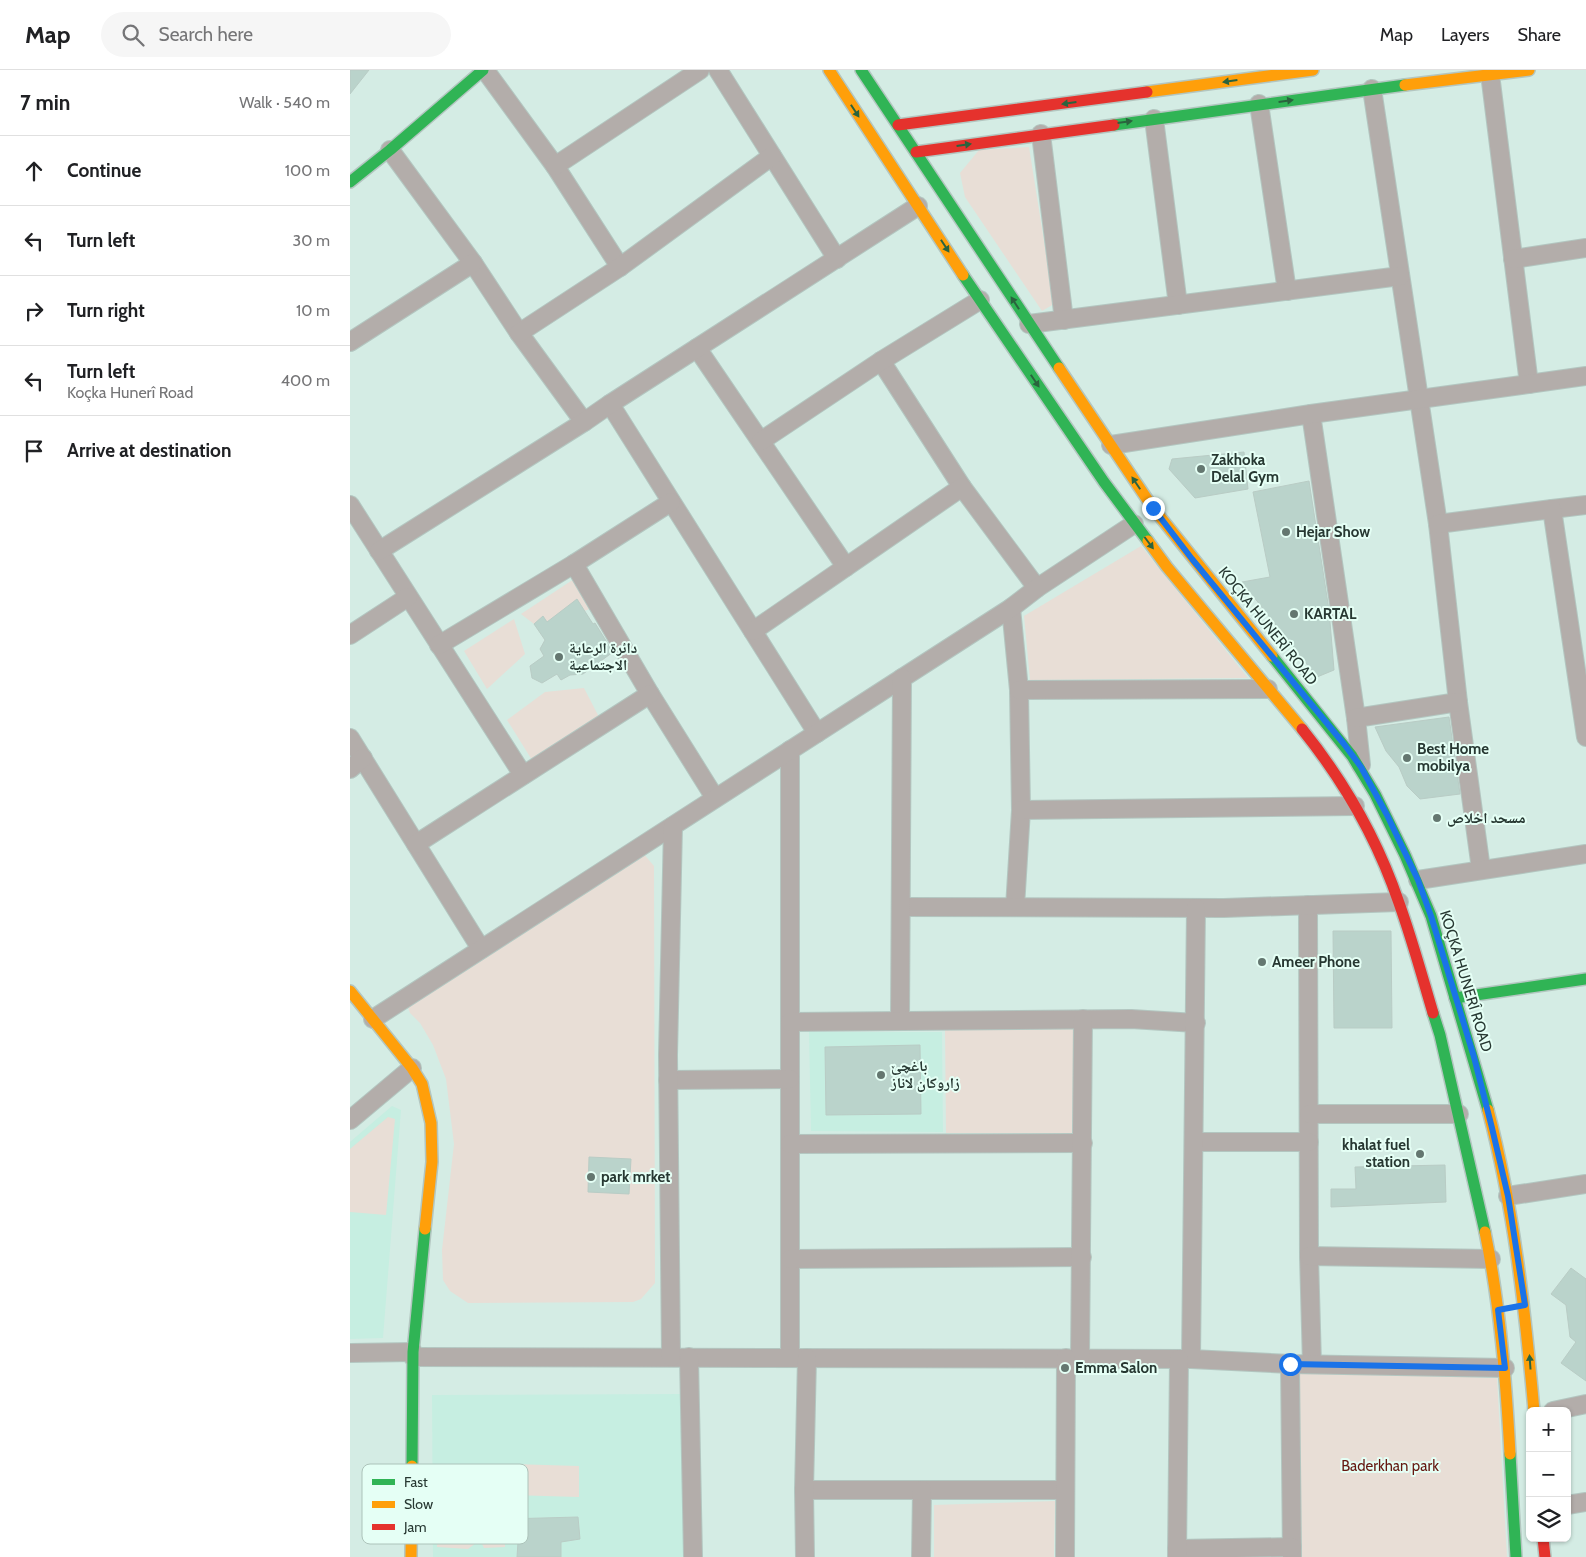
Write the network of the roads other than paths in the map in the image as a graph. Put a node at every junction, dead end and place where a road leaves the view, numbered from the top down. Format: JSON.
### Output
{"nodes":[{"id":1,"x":484,"y":70,"type":"edge"},
{"id":2,"x":700,"y":70,"type":"edge"},
{"id":3,"x":718,"y":70,"type":"edge"},
{"id":4,"x":828,"y":70,"type":"edge"},
{"id":5,"x":861,"y":70,"type":"edge"},
{"id":6,"x":1314,"y":70,"type":"edge"},
{"id":7,"x":1529,"y":70,"type":"edge"},
{"id":8,"x":1490,"y":74,"type":"junction"},
{"id":9,"x":1372,"y":89,"type":"junction"},
{"id":10,"x":1259,"y":104,"type":"junction"},
{"id":11,"x":1154,"y":119,"type":"junction"},
{"id":12,"x":898,"y":126,"type":"junction"},
{"id":13,"x":1040,"y":134,"type":"junction"},
{"id":14,"x":390,"y":150,"type":"junction"},
{"id":15,"x":916,"y":152,"type":"junction"},
{"id":16,"x":772,"y":156,"type":"junction"},
{"id":17,"x":556,"y":166,"type":"junction"},
{"id":18,"x":350,"y":182,"type":"edge"},
{"id":19,"x":918,"y":206,"type":"junction"},
{"id":20,"x":1586,"y":248,"type":"edge"},
{"id":21,"x":837,"y":258,"type":"junction"},
{"id":22,"x":1513,"y":259,"type":"junction"},
{"id":23,"x":473,"y":263,"type":"junction"},
{"id":24,"x":620,"y":268,"type":"junction"},
{"id":25,"x":1400,"y":276,"type":"junction"},
{"id":26,"x":1287,"y":291,"type":"junction"},
{"id":27,"x":980,"y":300,"type":"junction"},
{"id":28,"x":1178,"y":305,"type":"junction"},
{"id":29,"x":1064,"y":320,"type":"junction"},
{"id":30,"x":1029,"y":324,"type":"junction"},
{"id":31,"x":520,"y":333,"type":"junction"},
{"id":32,"x":350,"y":342,"type":"edge"},
{"id":33,"x":697,"y":348,"type":"junction"},
{"id":34,"x":881,"y":361,"type":"junction"},
{"id":35,"x":1586,"y":376,"type":"edge"},
{"id":36,"x":1529,"y":384,"type":"junction"},
{"id":37,"x":1419,"y":399,"type":"junction"},
{"id":38,"x":610,"y":404,"type":"junction"},
{"id":39,"x":1311,"y":414,"type":"junction"},
{"id":40,"x":584,"y":422,"type":"junction"},
{"id":41,"x":761,"y":441,"type":"junction"},
{"id":42,"x":1111,"y":445,"type":"junction"},
{"id":43,"x":962,"y":487,"type":"junction"},
{"id":44,"x":671,"y":502,"type":"junction"},
{"id":45,"x":350,"y":505,"type":"edge"},
{"id":46,"x":1586,"y":505,"type":"edge"},
{"id":47,"x":1552,"y":509,"type":"junction"},
{"id":48,"x":1134,"y":524,"type":"junction"},
{"id":49,"x":1438,"y":524,"type":"junction"},
{"id":50,"x":379,"y":552,"type":"junction"},
{"id":51,"x":574,"y":564,"type":"junction"},
{"id":52,"x":846,"y":567,"type":"junction"},
{"id":53,"x":1037,"y":588,"type":"junction"},
{"id":54,"x":408,"y":597,"type":"junction"},
{"id":55,"x":1011,"y":608,"type":"junction"},
{"id":56,"x":753,"y":630,"type":"junction"},
{"id":57,"x":350,"y":634,"type":"edge"},
{"id":58,"x":439,"y":645,"type":"junction"},
{"id":59,"x":902,"y":678,"type":"junction"},
{"id":60,"x":1268,"y":689,"type":"junction"},
{"id":61,"x":1019,"y":690,"type":"junction"},
{"id":62,"x":650,"y":694,"type":"junction"},
{"id":63,"x":1458,"y":702,"type":"junction"},
{"id":64,"x":1356,"y":718,"type":"junction"},
{"id":65,"x":817,"y":733,"type":"junction"},
{"id":66,"x":1586,"y":737,"type":"edge"},
{"id":67,"x":350,"y":738,"type":"edge"},
{"id":68,"x":790,"y":750,"type":"junction"},
{"id":69,"x":356,"y":763,"type":"edge"},
{"id":70,"x":1361,"y":767,"type":"junction"},
{"id":71,"x":523,"y":775,"type":"junction"},
{"id":72,"x":715,"y":798,"type":"junction"},
{"id":73,"x":1355,"y":806,"type":"junction"},
{"id":74,"x":1021,"y":810,"type":"junction"},
{"id":75,"x":672,"y":826,"type":"junction"},
{"id":76,"x":416,"y":844,"type":"junction"},
{"id":77,"x":1586,"y":854,"type":"edge"},
{"id":78,"x":1481,"y":869,"type":"junction"},
{"id":79,"x":1418,"y":880,"type":"junction"},
{"id":80,"x":1399,"y":902,"type":"junction"},
{"id":81,"x":1308,"y":905,"type":"junction"},
{"id":82,"x":902,"y":907,"type":"junction"},
{"id":83,"x":1015,"y":907,"type":"junction"},
{"id":84,"x":1196,"y":908,"type":"junction"},
{"id":85,"x":481,"y":949,"type":"junction"},
{"id":86,"x":1586,"y":979,"type":"edge"},
{"id":87,"x":350,"y":992,"type":"edge"},
{"id":88,"x":1455,"y":998,"type":"junction"},
{"id":89,"x":373,"y":1019,"type":"junction"},
{"id":90,"x":1083,"y":1019,"type":"junction"},
{"id":91,"x":900,"y":1021,"type":"junction"},
{"id":92,"x":790,"y":1022,"type":"junction"},
{"id":93,"x":1196,"y":1022,"type":"junction"},
{"id":94,"x":412,"y":1068,"type":"junction"},
{"id":95,"x":790,"y":1079,"type":"junction"},
{"id":96,"x":668,"y":1080,"type":"junction"},
{"id":97,"x":1308,"y":1114,"type":"junction"},
{"id":98,"x":1460,"y":1114,"type":"junction"},
{"id":99,"x":350,"y":1120,"type":"edge"},
{"id":100,"x":1194,"y":1142,"type":"junction"},
{"id":101,"x":1309,"y":1142,"type":"junction"},
{"id":102,"x":1082,"y":1143,"type":"junction"},
{"id":103,"x":790,"y":1144,"type":"junction"},
{"id":104,"x":1586,"y":1184,"type":"edge"},
{"id":105,"x":1508,"y":1196,"type":"junction"},
{"id":106,"x":1309,"y":1256,"type":"junction"},
{"id":107,"x":1082,"y":1257,"type":"junction"},
{"id":108,"x":790,"y":1259,"type":"junction"},
{"id":109,"x":1491,"y":1259,"type":"junction"},
{"id":110,"x":1511,"y":1308,"type":"junction"},
{"id":111,"x":350,"y":1353,"type":"edge"},
{"id":112,"x":413,"y":1354,"type":"junction"},
{"id":113,"x":680,"y":1357,"type":"junction"},
{"id":114,"x":799,"y":1358,"type":"junction"},
{"id":115,"x":1073,"y":1358,"type":"junction"},
{"id":116,"x":1185,"y":1359,"type":"junction"},
{"id":117,"x":1290,"y":1364,"type":"junction"},
{"id":118,"x":1312,"y":1364,"type":"junction"},
{"id":119,"x":1505,"y":1368,"type":"junction"},
{"id":120,"x":1586,"y":1404,"type":"edge"},
{"id":121,"x":1533,"y":1407,"type":"edge"},
{"id":122,"x":1571,"y":1407,"type":"edge"},
{"id":123,"x":412,"y":1464,"type":"edge"},
{"id":124,"x":804,"y":1490,"type":"junction"},
{"id":125,"x":922,"y":1490,"type":"junction"},
{"id":126,"x":1066,"y":1490,"type":"junction"},
{"id":127,"x":1586,"y":1502,"type":"edge"},
{"id":128,"x":1571,"y":1504,"type":"edge"},
{"id":129,"x":1544,"y":1542,"type":"edge"},
{"id":130,"x":411,"y":1544,"type":"edge"},
{"id":131,"x":1292,"y":1552,"type":"edge"},
{"id":132,"x":1177,"y":1553,"type":"edge"},
{"id":133,"x":411,"y":1557,"type":"edge"},
{"id":134,"x":693,"y":1557,"type":"edge"},
{"id":135,"x":805,"y":1557,"type":"edge"},
{"id":136,"x":920,"y":1557,"type":"edge"},
{"id":137,"x":1065,"y":1557,"type":"edge"},
{"id":138,"x":1516,"y":1557,"type":"edge"},
{"id":139,"x":1545,"y":1557,"type":"edge"}],
"edges":[{"from":1,"to":14,"type":"main road"},
{"from":1,"to":17,"type":"street"},
{"from":2,"to":17,"type":"street"},
{"from":3,"to":16,"type":"street"},
{"from":4,"to":19,"type":"main road","one_way":true},
{"from":5,"to":12,"type":"main road","name":"KOÇKA HUNERÎ ROAD"},
{"from":6,"to":12,"type":"main road","one_way":true},
{"from":7,"to":8,"type":"main road"},
{"from":8,"to":9,"type":"main road"},
{"from":8,"to":22,"type":"street"},
{"from":10,"to":9,"type":"main road","one_way":true},
{"from":9,"to":25,"type":"street"},
{"from":10,"to":11,"type":"main road"},
{"from":10,"to":26,"type":"street"},
{"from":13,"to":11,"type":"main road","one_way":true},
{"from":11,"to":28,"type":"street"},
{"from":12,"to":15,"type":"main road","name":"KOÇKA HUNERÎ ROAD"},
{"from":15,"to":13,"type":"main road","one_way":true},
{"from":13,"to":29,"type":"street"},
{"from":14,"to":18,"type":"main road"},
{"from":14,"to":23,"type":"street"},
{"from":30,"to":15,"type":"main road","name":"KOÇKA HUNERÎ ROAD","one_way":true},
{"from":16,"to":21,"type":"street"},
{"from":16,"to":24,"type":"street"},
{"from":17,"to":24,"type":"street"},
{"from":19,"to":21,"type":"street"},
{"from":19,"to":27,"type":"main road","one_way":true},
{"from":20,"to":22,"type":"street"},
{"from":21,"to":33,"type":"street"},
{"from":22,"to":36,"type":"street"},
{"from":23,"to":31,"type":"street"},
{"from":23,"to":32,"type":"street"},
{"from":24,"to":31,"type":"street"},
{"from":25,"to":26,"type":"street"},
{"from":25,"to":37,"type":"street"},
{"from":26,"to":28,"type":"street"},
{"from":27,"to":34,"type":"street"},
{"from":27,"to":48,"type":"main road","one_way":true},
{"from":28,"to":29,"type":"street"},
{"from":29,"to":30,"type":"street"},
{"from":30,"to":42,"type":"main road","name":"KOÇKA HUNERÎ ROAD"},
{"from":31,"to":40,"type":"street"},
{"from":33,"to":38,"type":"street"},
{"from":33,"to":41,"type":"street"},
{"from":34,"to":41,"type":"street"},
{"from":34,"to":43,"type":"street"},
{"from":35,"to":36,"type":"street"},
{"from":36,"to":37,"type":"street"},
{"from":37,"to":39,"type":"street"},
{"from":37,"to":49,"type":"street"},
{"from":38,"to":40,"type":"street"},
{"from":38,"to":44,"type":"street"},
{"from":39,"to":42,"type":"street"},
{"from":39,"to":64,"type":"street"},
{"from":40,"to":50,"type":"street"},
{"from":41,"to":52,"type":"street"},
{"from":70,"to":42,"type":"main road","name":"KOÇKA HUNERÎ ROAD","one_way":true},
{"from":43,"to":52,"type":"street"},
{"from":43,"to":53,"type":"street"},
{"from":44,"to":51,"type":"street"},
{"from":44,"to":56,"type":"street"},
{"from":45,"to":50,"type":"street"},
{"from":46,"to":47,"type":"street"},
{"from":47,"to":49,"type":"street"},
{"from":47,"to":66,"type":"street"},
{"from":48,"to":53,"type":"street"},
{"from":48,"to":60,"type":"main road","one_way":true},
{"from":49,"to":63,"type":"street"},
{"from":50,"to":54,"type":"street"},
{"from":51,"to":58,"type":"street"},
{"from":51,"to":62,"type":"street"},
{"from":52,"to":56,"type":"street"},
{"from":53,"to":55,"type":"street"},
{"from":54,"to":57,"type":"street"},
{"from":54,"to":58,"type":"street"},
{"from":55,"to":59,"type":"street"},
{"from":55,"to":61,"type":"street"},
{"from":56,"to":65,"type":"street"},
{"from":58,"to":71,"type":"street"},
{"from":59,"to":65,"type":"street"},
{"from":59,"to":82,"type":"street"},
{"from":60,"to":61,"type":"street"},
{"from":60,"to":73,"type":"main road"},
{"from":61,"to":74,"type":"street"},
{"from":62,"to":71,"type":"street"},
{"from":62,"to":72,"type":"street"},
{"from":63,"to":64,"type":"street"},
{"from":63,"to":78,"type":"street"},
{"from":64,"to":70,"type":"street"},
{"from":65,"to":68,"type":"street"},
{"from":67,"to":69,"type":"street"},
{"from":68,"to":72,"type":"street"},
{"from":68,"to":92,"type":"street"},
{"from":69,"to":76,"type":"street"},
{"from":70,"to":79,"type":"main road","name":"KOÇKA HUNERÎ ROAD"},
{"from":71,"to":76,"type":"street"},
{"from":72,"to":75,"type":"street"},
{"from":73,"to":74,"type":"street"},
{"from":73,"to":80,"type":"main road"},
{"from":74,"to":83,"type":"street"},
{"from":75,"to":85,"type":"street"},
{"from":75,"to":96,"type":"street"},
{"from":76,"to":85,"type":"street"},
{"from":77,"to":78,"type":"street"},
{"from":78,"to":79,"type":"street"},
{"from":79,"to":88,"type":"main road","name":"KOÇKA HUNERÎ ROAD"},
{"from":80,"to":81,"type":"street"},
{"from":80,"to":98,"type":"main road"},
{"from":81,"to":84,"type":"street"},
{"from":81,"to":97,"type":"street"},
{"from":82,"to":83,"type":"street"},
{"from":82,"to":91,"type":"street"},
{"from":83,"to":84,"type":"street"},
{"from":84,"to":93,"type":"street"},
{"from":85,"to":89,"type":"street"},
{"from":86,"to":88,"type":"main road"},
{"from":87,"to":89,"type":"main road"},
{"from":88,"to":105,"type":"main road","name":"KOÇKA HUNERÎ ROAD"},
{"from":89,"to":94,"type":"main road"},
{"from":90,"to":91,"type":"street"},
{"from":90,"to":93,"type":"street"},
{"from":90,"to":102,"type":"street"},
{"from":91,"to":92,"type":"street"},
{"from":92,"to":95,"type":"street"},
{"from":93,"to":100,"type":"street"},
{"from":94,"to":99,"type":"street"},
{"from":94,"to":112,"type":"main road"},
{"from":95,"to":96,"type":"street"},
{"from":95,"to":103,"type":"street"},
{"from":96,"to":113,"type":"street"},
{"from":97,"to":98,"type":"street"},
{"from":97,"to":101,"type":"street"},
{"from":98,"to":109,"type":"main road"},
{"from":100,"to":101,"type":"street"},
{"from":100,"to":116,"type":"street"},
{"from":101,"to":106,"type":"street"},
{"from":102,"to":103,"type":"street"},
{"from":102,"to":107,"type":"street"},
{"from":103,"to":108,"type":"street"},
{"from":104,"to":105,"type":"street"},
{"from":105,"to":110,"type":"main road","name":"KOÇKA HUNERÎ ROAD"},
{"from":106,"to":109,"type":"street"},
{"from":106,"to":118,"type":"street"},
{"from":107,"to":108,"type":"street"},
{"from":107,"to":115,"type":"street"},
{"from":108,"to":114,"type":"street"},
{"from":109,"to":110,"type":"main road"},
{"from":110,"to":119,"type":"main road"},
{"from":121,"to":110,"type":"main road","name":"KOÇKA HUNERÎ ROAD","one_way":true},
{"from":111,"to":112,"type":"street"},
{"from":112,"to":113,"type":"street"},
{"from":112,"to":123,"type":"main road"},
{"from":113,"to":114,"type":"street"},
{"from":113,"to":134,"type":"street"},
{"from":114,"to":115,"type":"street"},
{"from":114,"to":124,"type":"street"},
{"from":115,"to":116,"type":"street"},
{"from":115,"to":126,"type":"street"},
{"from":116,"to":117,"type":"street"},
{"from":116,"to":132,"type":"street"},
{"from":117,"to":118,"type":"street"},
{"from":117,"to":131,"type":"street"},
{"from":118,"to":119,"type":"street"},
{"from":119,"to":138,"type":"main road"},
{"from":120,"to":122,"type":"street"},
{"from":124,"to":125,"type":"street"},
{"from":124,"to":135,"type":"street"},
{"from":125,"to":126,"type":"street"},
{"from":125,"to":136,"type":"street"},
{"from":126,"to":137,"type":"street"},
{"from":127,"to":128,"type":"street"},
{"from":129,"to":139,"type":"main road"},
{"from":130,"to":133,"type":"main road"},
{"from":131,"to":132,"type":"street"}]}
